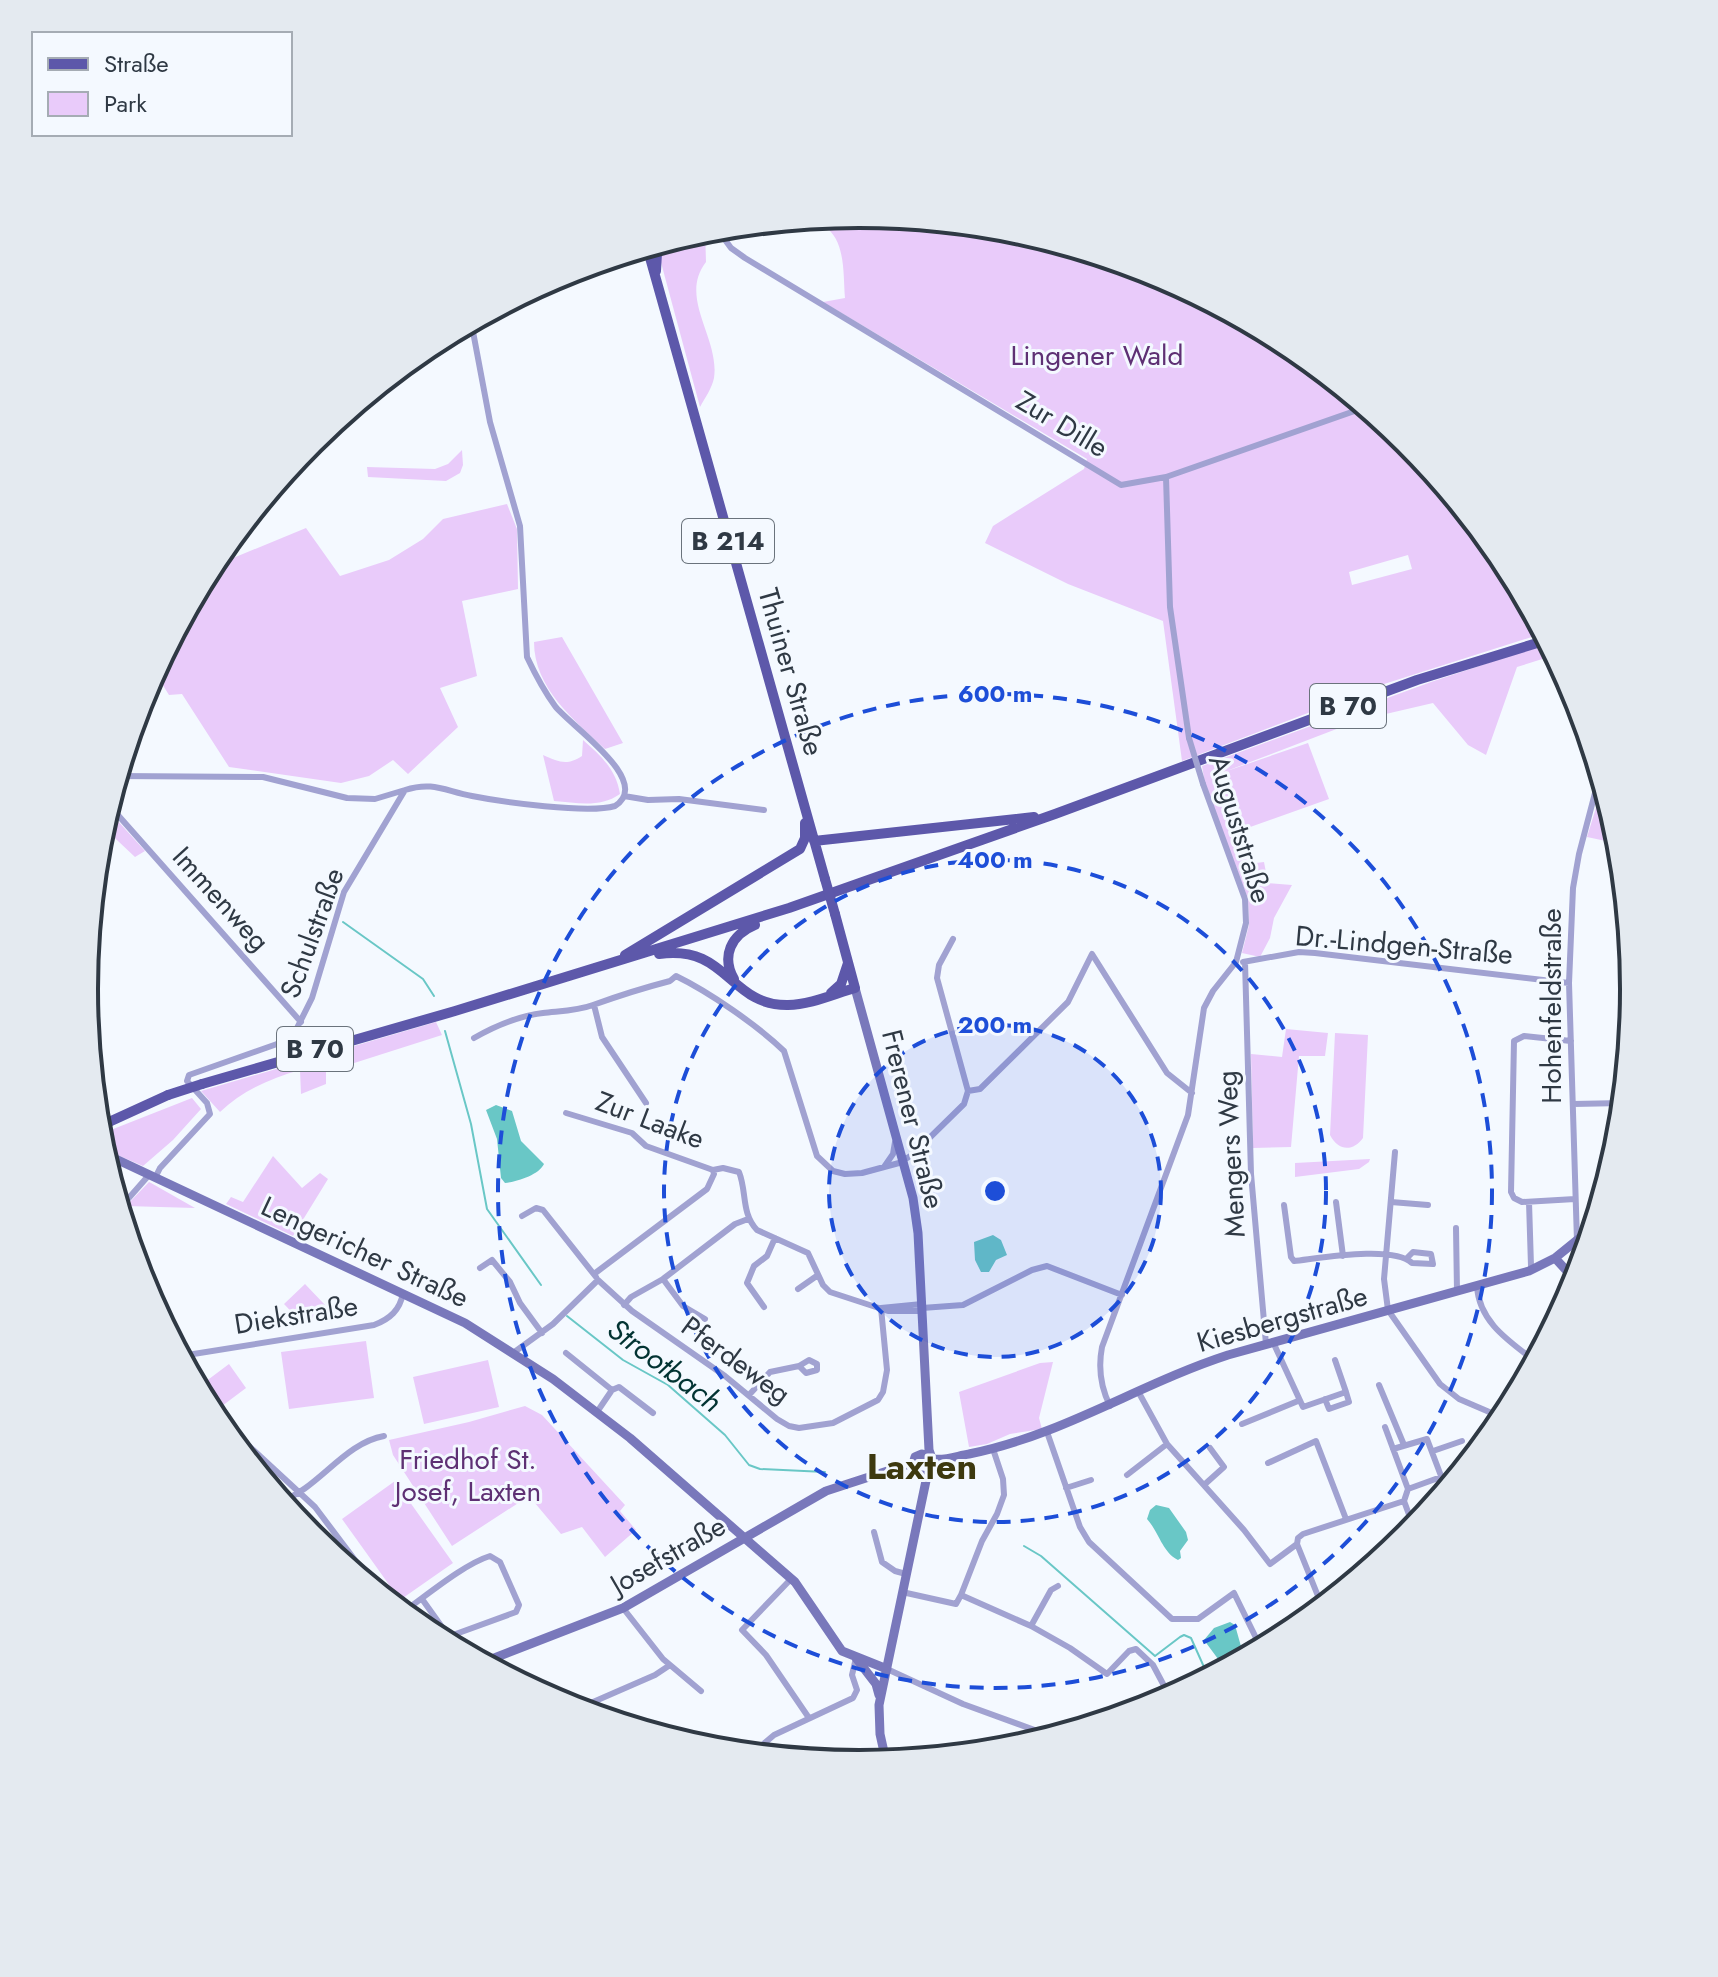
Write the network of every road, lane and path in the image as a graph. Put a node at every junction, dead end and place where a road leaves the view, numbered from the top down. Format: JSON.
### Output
{"nodes":[{"id":1,"x":727,"y":239,"type":"edge"},
{"id":2,"x":657,"y":255,"type":"edge"},
{"id":3,"x":650,"y":257,"type":"edge"},
{"id":4,"x":655,"y":277,"type":"junction"},
{"id":5,"x":473,"y":333,"type":"edge"},
{"id":6,"x":1355,"y":411,"type":"edge"},
{"id":7,"x":1166,"y":477,"type":"junction"},
{"id":8,"x":1537,"y":643,"type":"edge"},
{"id":9,"x":129,"y":776,"type":"edge"},
{"id":10,"x":405,"y":790,"type":"junction"},
{"id":11,"x":1595,"y":795,"type":"edge"},
{"id":12,"x":624,"y":796,"type":"junction"},
{"id":13,"x":764,"y":810,"type":"dead end"},
{"id":14,"x":805,"y":812,"type":"junction"},
{"id":15,"x":1055,"y":814,"type":"junction"},
{"id":16,"x":119,"y":816,"type":"edge"},
{"id":17,"x":816,"y":847,"type":"junction"},
{"id":18,"x":800,"y":849,"type":"junction"},
{"id":19,"x":789,"y":908,"type":"junction"},
{"id":20,"x":953,"y":939,"type":"dead end"},
{"id":21,"x":633,"y":957,"type":"junction"},
{"id":22,"x":848,"y":961,"type":"junction"},
{"id":23,"x":1236,"y":962,"type":"junction"},
{"id":24,"x":1245,"y":962,"type":"junction"},
{"id":25,"x":598,"y":968,"type":"junction"},
{"id":26,"x":1569,"y":983,"type":"junction"},
{"id":27,"x":736,"y":984,"type":"junction"},
{"id":28,"x":855,"y":988,"type":"junction"},
{"id":29,"x":826,"y":996,"type":"junction"},
{"id":30,"x":594,"y":1005,"type":"junction"},
{"id":31,"x":301,"y":1022,"type":"junction"},
{"id":32,"x":474,"y":1038,"type":"dead end"},
{"id":33,"x":1571,"y":1041,"type":"junction"},
{"id":34,"x":968,"y":1091,"type":"junction"},
{"id":35,"x":1192,"y":1093,"type":"junction"},
{"id":36,"x":646,"y":1103,"type":"dead end"},
{"id":37,"x":1611,"y":1103,"type":"edge"},
{"id":38,"x":1573,"y":1104,"type":"junction"},
{"id":39,"x":566,"y":1113,"type":"dead end"},
{"id":40,"x":110,"y":1121,"type":"edge"},
{"id":41,"x":897,"y":1131,"type":"junction"},
{"id":42,"x":1395,"y":1152,"type":"dead end"},
{"id":43,"x":118,"y":1160,"type":"edge"},
{"id":44,"x":905,"y":1160,"type":"junction"},
{"id":45,"x":884,"y":1167,"type":"junction"},
{"id":46,"x":713,"y":1170,"type":"junction"},
{"id":47,"x":152,"y":1176,"type":"junction"},
{"id":48,"x":1575,"y":1199,"type":"junction"},
{"id":49,"x":128,"y":1200,"type":"edge"},
{"id":50,"x":1336,"y":1202,"type":"dead end"},
{"id":51,"x":1391,"y":1202,"type":"junction"},
{"id":52,"x":1529,"y":1202,"type":"junction"},
{"id":53,"x":1284,"y":1205,"type":"dead end"},
{"id":54,"x":1428,"y":1205,"type":"dead end"},
{"id":55,"x":522,"y":1216,"type":"dead end"},
{"id":56,"x":748,"y":1219,"type":"junction"},
{"id":57,"x":1456,"y":1228,"type":"dead end"},
{"id":58,"x":775,"y":1238,"type":"junction"},
{"id":59,"x":1577,"y":1241,"type":"joint"},
{"id":60,"x":1385,"y":1255,"type":"junction"},
{"id":61,"x":1343,"y":1256,"type":"junction"},
{"id":62,"x":1407,"y":1258,"type":"dead end"},
{"id":63,"x":1555,"y":1258,"type":"junction"},
{"id":64,"x":1531,"y":1266,"type":"dead end"},
{"id":65,"x":480,"y":1268,"type":"dead end"},
{"id":66,"x":1566,"y":1270,"type":"edge"},
{"id":67,"x":818,"y":1275,"type":"junction"},
{"id":68,"x":596,"y":1277,"type":"junction"},
{"id":69,"x":663,"y":1279,"type":"junction"},
{"id":70,"x":1477,"y":1286,"type":"junction"},
{"id":71,"x":798,"y":1289,"type":"dead end"},
{"id":72,"x":1457,"y":1291,"type":"junction"},
{"id":73,"x":403,"y":1293,"type":"junction"},
{"id":74,"x":1122,"y":1295,"type":"junction"},
{"id":75,"x":624,"y":1305,"type":"junction"},
{"id":76,"x":764,"y":1307,"type":"dead end"},
{"id":77,"x":881,"y":1308,"type":"junction"},
{"id":78,"x":922,"y":1308,"type":"junction"},
{"id":79,"x":1388,"y":1310,"type":"junction"},
{"id":80,"x":705,"y":1319,"type":"dead end"},
{"id":81,"x":542,"y":1333,"type":"junction"},
{"id":82,"x":1269,"y":1343,"type":"junction"},
{"id":83,"x":513,"y":1353,"type":"junction"},
{"id":84,"x":566,"y":1353,"type":"dead end"},
{"id":85,"x":192,"y":1354,"type":"edge"},
{"id":86,"x":1526,"y":1354,"type":"edge"},
{"id":87,"x":1335,"y":1360,"type":"dead end"},
{"id":88,"x":799,"y":1366,"type":"dead end"},
{"id":89,"x":1379,"y":1385,"type":"dead end"},
{"id":90,"x":612,"y":1390,"type":"junction"},
{"id":91,"x":1139,"y":1393,"type":"junction"},
{"id":92,"x":749,"y":1395,"type":"junction"},
{"id":93,"x":1298,"y":1401,"type":"junction"},
{"id":94,"x":1110,"y":1406,"type":"junction"},
{"id":95,"x":597,"y":1412,"type":"junction"},
{"id":96,"x":653,"y":1413,"type":"dead end"},
{"id":97,"x":1491,"y":1413,"type":"edge"},
{"id":98,"x":1242,"y":1424,"type":"dead end"},
{"id":99,"x":1385,"y":1427,"type":"dead end"},
{"id":100,"x":1047,"y":1432,"type":"junction"},
{"id":101,"x":384,"y":1436,"type":"dead end"},
{"id":102,"x":1462,"y":1441,"type":"dead end"},
{"id":103,"x":1167,"y":1444,"type":"junction"},
{"id":104,"x":1404,"y":1445,"type":"junction"},
{"id":105,"x":1210,"y":1448,"type":"dead end"},
{"id":106,"x":253,"y":1449,"type":"edge"},
{"id":107,"x":993,"y":1449,"type":"junction"},
{"id":108,"x":1393,"y":1449,"type":"junction"},
{"id":109,"x":1433,"y":1451,"type":"junction"},
{"id":110,"x":1268,"y":1463,"type":"dead end"},
{"id":111,"x":924,"y":1466,"type":"junction"},
{"id":112,"x":1127,"y":1475,"type":"dead end"},
{"id":113,"x":1441,"y":1477,"type":"joint"},
{"id":114,"x":1091,"y":1480,"type":"dead end"},
{"id":115,"x":1204,"y":1485,"type":"junction"},
{"id":116,"x":1066,"y":1488,"type":"junction"},
{"id":117,"x":1408,"y":1489,"type":"junction"},
{"id":118,"x":299,"y":1491,"type":"junction"},
{"id":119,"x":293,"y":1496,"type":"edge"},
{"id":120,"x":1404,"y":1501,"type":"junction"},
{"id":121,"x":1409,"y":1514,"type":"edge"},
{"id":122,"x":1346,"y":1519,"type":"junction"},
{"id":123,"x":874,"y":1532,"type":"dead end"},
{"id":124,"x":745,"y":1537,"type":"junction"},
{"id":125,"x":1297,"y":1544,"type":"junction"},
{"id":126,"x":354,"y":1558,"type":"edge"},
{"id":127,"x":906,"y":1574,"type":"junction"},
{"id":128,"x":791,"y":1579,"type":"junction"},
{"id":129,"x":1058,"y":1586,"type":"dead end"},
{"id":130,"x":902,"y":1592,"type":"junction"},
{"id":131,"x":961,"y":1595,"type":"junction"},
{"id":132,"x":1318,"y":1595,"type":"edge"},
{"id":133,"x":422,"y":1599,"type":"junction"},
{"id":134,"x":414,"y":1605,"type":"edge"},
{"id":135,"x":623,"y":1608,"type":"junction"},
{"id":136,"x":438,"y":1622,"type":"edge"},
{"id":137,"x":1031,"y":1626,"type":"junction"},
{"id":138,"x":456,"y":1634,"type":"edge"},
{"id":139,"x":1256,"y":1637,"type":"edge"},
{"id":140,"x":496,"y":1657,"type":"edge"},
{"id":141,"x":856,"y":1658,"type":"junction"},
{"id":142,"x":670,"y":1665,"type":"junction"},
{"id":143,"x":887,"y":1669,"type":"junction"},
{"id":144,"x":1164,"y":1686,"type":"edge"},
{"id":145,"x":701,"y":1691,"type":"dead end"},
{"id":146,"x":594,"y":1702,"type":"edge"},
{"id":147,"x":879,"y":1705,"type":"junction"},
{"id":148,"x":809,"y":1718,"type":"junction"},
{"id":149,"x":1033,"y":1729,"type":"edge"},
{"id":150,"x":766,"y":1744,"type":"edge"},
{"id":151,"x":883,"y":1749,"type":"edge"}],
"edges":[{"from":1,"to":7,"type":"street","name":"Zur Dille"},
{"from":2,"to":4,"type":"main road"},
{"from":3,"to":4,"type":"main road","name":"Thuiner Straße","number":"B 214"},
{"from":4,"to":14,"type":"main road","name":"Thuiner Straße","number":"B 214"},
{"from":5,"to":12,"type":"street"},
{"from":6,"to":7,"type":"street","name":"Zur Dille"},
{"from":7,"to":23,"type":"street","name":"Auguststraße","bridge":true},
{"from":8,"to":15,"type":"main road","number":"B 70"},
{"from":9,"to":10,"type":"street"},
{"from":10,"to":12,"type":"street"},
{"from":10,"to":31,"type":"street","name":"Schulstraße"},
{"from":11,"to":26,"type":"street","name":"Hohenfeldstraße"},
{"from":12,"to":13,"type":"street"},
{"from":14,"to":17,"type":"main road","name":"Thuiner Straße","number":"B 214"},
{"from":14,"to":18,"type":"main road","number":"B 214"},
{"from":15,"to":17,"type":"main road"},
{"from":15,"to":19,"type":"main road","number":"B 70"},
{"from":16,"to":31,"type":"street","name":"Immenweg"},
{"from":17,"to":18,"type":"main road"},
{"from":17,"to":22,"type":"main road","name":"Thuiner Straße","number":"B 214","bridge":true},
{"from":18,"to":25,"type":"main road"},
{"from":19,"to":21,"type":"main road","number":"B 70"},
{"from":19,"to":27,"type":"main road"},
{"from":20,"to":34,"type":"street"},
{"from":21,"to":25,"type":"main road","number":"B 70"},
{"from":21,"to":27,"type":"main road"},
{"from":22,"to":28,"type":"main road","number":"B 214"},
{"from":22,"to":29,"type":"main road"},
{"from":23,"to":24,"type":"street","name":"Dr.-Lindgen-Straße"},
{"from":23,"to":35,"type":"street","name":"Auguststraße"},
{"from":24,"to":26,"type":"street","name":"Dr.-Lindgen-Straße"},
{"from":24,"to":82,"type":"street","name":"Mengers Weg"},
{"from":25,"to":40,"type":"main road","number":"B 70","bridge":true},
{"from":26,"to":33,"type":"street","name":"Hohenfeldstraße"},
{"from":27,"to":29,"type":"main road"},
{"from":28,"to":29,"type":"main road"},
{"from":28,"to":41,"type":"main road","name":"Frerener Straße"},
{"from":30,"to":32,"type":"street"},
{"from":30,"to":36,"type":"street"},
{"from":30,"to":45,"type":"street"},
{"from":31,"to":47,"type":"street","name":"Schulstraße"},
{"from":33,"to":38,"type":"street","name":"Hohenfeldstraße"},
{"from":33,"to":52,"type":"street"},
{"from":34,"to":35,"type":"street"},
{"from":34,"to":44,"type":"street"},
{"from":35,"to":74,"type":"street","name":"Auguststraße"},
{"from":37,"to":38,"type":"street"},
{"from":38,"to":48,"type":"street","name":"Hohenfeldstraße"},
{"from":39,"to":46,"type":"street","name":"Zur Laake"},
{"from":41,"to":44,"type":"main road","name":"Frerener Straße"},
{"from":41,"to":45,"type":"street"},
{"from":42,"to":51,"type":"street"},
{"from":43,"to":47,"type":"main road","name":"Lengericher Straße"},
{"from":44,"to":45,"type":"street"},
{"from":44,"to":78,"type":"main road","name":"Frerener Straße"},
{"from":46,"to":56,"type":"street","name":"Zur Laake"},
{"from":46,"to":68,"type":"street"},
{"from":47,"to":49,"type":"street","name":"Schulstraße"},
{"from":47,"to":73,"type":"main road","name":"Lengericher Straße"},
{"from":48,"to":52,"type":"street"},
{"from":48,"to":59,"type":"street","name":"Hohenfeldstraße"},
{"from":50,"to":61,"type":"street"},
{"from":51,"to":54,"type":"street"},
{"from":51,"to":60,"type":"street"},
{"from":52,"to":64,"type":"street"},
{"from":53,"to":61,"type":"street"},
{"from":55,"to":68,"type":"street","name":"Pferdeweg"},
{"from":56,"to":58,"type":"street"},
{"from":56,"to":69,"type":"street"},
{"from":57,"to":72,"type":"street"},
{"from":58,"to":67,"type":"street"},
{"from":58,"to":76,"type":"street"},
{"from":59,"to":63,"type":"main road","name":"Kiesbergstraße"},
{"from":60,"to":61,"type":"street"},
{"from":60,"to":62,"type":"street"},
{"from":60,"to":79,"type":"street"},
{"from":63,"to":66,"type":"main road"},
{"from":63,"to":70,"type":"main road","name":"Kiesbergstraße"},
{"from":65,"to":81,"type":"street"},
{"from":67,"to":71,"type":"street"},
{"from":67,"to":77,"type":"street"},
{"from":68,"to":75,"type":"street","name":"Pferdeweg"},
{"from":68,"to":81,"type":"street"},
{"from":69,"to":75,"type":"street"},
{"from":69,"to":80,"type":"street"},
{"from":70,"to":72,"type":"main road","name":"Kiesbergstraße"},
{"from":70,"to":86,"type":"street"},
{"from":72,"to":79,"type":"main road","name":"Kiesbergstraße"},
{"from":73,"to":83,"type":"main road","name":"Lengericher Straße"},
{"from":73,"to":85,"type":"street","name":"Diekstraße"},
{"from":74,"to":78,"type":"street"},
{"from":74,"to":94,"type":"street","name":"Auguststraße"},
{"from":75,"to":92,"type":"street","name":"Pferdeweg"},
{"from":77,"to":78,"type":"street"},
{"from":77,"to":92,"type":"street","name":"Pferdeweg"},
{"from":78,"to":111,"type":"main road","name":"Frerener Straße"},
{"from":79,"to":82,"type":"main road","name":"Kiesbergstraße"},
{"from":79,"to":97,"type":"street"},
{"from":81,"to":83,"type":"street"},
{"from":82,"to":91,"type":"main road","name":"Kiesbergstraße"},
{"from":82,"to":93,"type":"street","name":"Mengers Weg"},
{"from":83,"to":95,"type":"main road","name":"Lengericher Straße"},
{"from":84,"to":90,"type":"street"},
{"from":87,"to":93,"type":"street"},
{"from":88,"to":92,"type":"street"},
{"from":89,"to":104,"type":"street"},
{"from":90,"to":95,"type":"street"},
{"from":90,"to":96,"type":"street"},
{"from":91,"to":94,"type":"main road","name":"Kiesbergstraße"},
{"from":91,"to":103,"type":"street"},
{"from":93,"to":98,"type":"street"},
{"from":94,"to":100,"type":"main road","name":"Kiesbergstraße"},
{"from":95,"to":124,"type":"main road","name":"Lengericher Straße"},
{"from":99,"to":108,"type":"street"},
{"from":100,"to":107,"type":"main road","name":"Kiesbergstraße"},
{"from":100,"to":116,"type":"street"},
{"from":101,"to":118,"type":"street"},
{"from":102,"to":109,"type":"street"},
{"from":103,"to":112,"type":"street"},
{"from":103,"to":115,"type":"street"},
{"from":104,"to":108,"type":"street"},
{"from":104,"to":109,"type":"street"},
{"from":105,"to":115,"type":"street"},
{"from":106,"to":118,"type":"street"},
{"from":107,"to":111,"type":"main road","name":"Kiesbergstraße"},
{"from":107,"to":131,"type":"street"},
{"from":108,"to":117,"type":"street"},
{"from":109,"to":113,"type":"street"},
{"from":110,"to":122,"type":"street"},
{"from":111,"to":124,"type":"main road","name":"Josefstraße"},
{"from":111,"to":127,"type":"main road","name":"Frerener Straße"},
{"from":113,"to":117,"type":"street"},
{"from":114,"to":116,"type":"street"},
{"from":115,"to":125,"type":"street"},
{"from":116,"to":139,"type":"street"},
{"from":117,"to":120,"type":"street"},
{"from":118,"to":119,"type":"street"},
{"from":118,"to":126,"type":"street"},
{"from":120,"to":121,"type":"street"},
{"from":120,"to":122,"type":"street"},
{"from":122,"to":125,"type":"street"},
{"from":123,"to":127,"type":"street"},
{"from":124,"to":128,"type":"main road","name":"Lengericher Straße"},
{"from":124,"to":135,"type":"main road","name":"Josefstraße"},
{"from":125,"to":132,"type":"street"},
{"from":127,"to":130,"type":"main road","name":"Frerener Straße"},
{"from":128,"to":141,"type":"main road","name":"Lengericher Straße"},
{"from":128,"to":148,"type":"street"},
{"from":129,"to":137,"type":"street"},
{"from":130,"to":131,"type":"street"},
{"from":130,"to":143,"type":"main road","name":"Frerener Straße"},
{"from":131,"to":137,"type":"street"},
{"from":133,"to":134,"type":"street"},
{"from":133,"to":136,"type":"street"},
{"from":133,"to":138,"type":"street"},
{"from":135,"to":140,"type":"main road","name":"Josefstraße"},
{"from":135,"to":142,"type":"street"},
{"from":137,"to":144,"type":"street"},
{"from":141,"to":143,"type":"main road","name":"Lengericher Straße"},
{"from":141,"to":147,"type":"main road"},
{"from":141,"to":148,"type":"street"},
{"from":142,"to":145,"type":"street"},
{"from":142,"to":146,"type":"street"},
{"from":143,"to":147,"type":"main road","name":"Frerener Straße"},
{"from":143,"to":149,"type":"street"},
{"from":147,"to":151,"type":"main road","name":"Frerener Straße"},
{"from":148,"to":150,"type":"street"}]}
